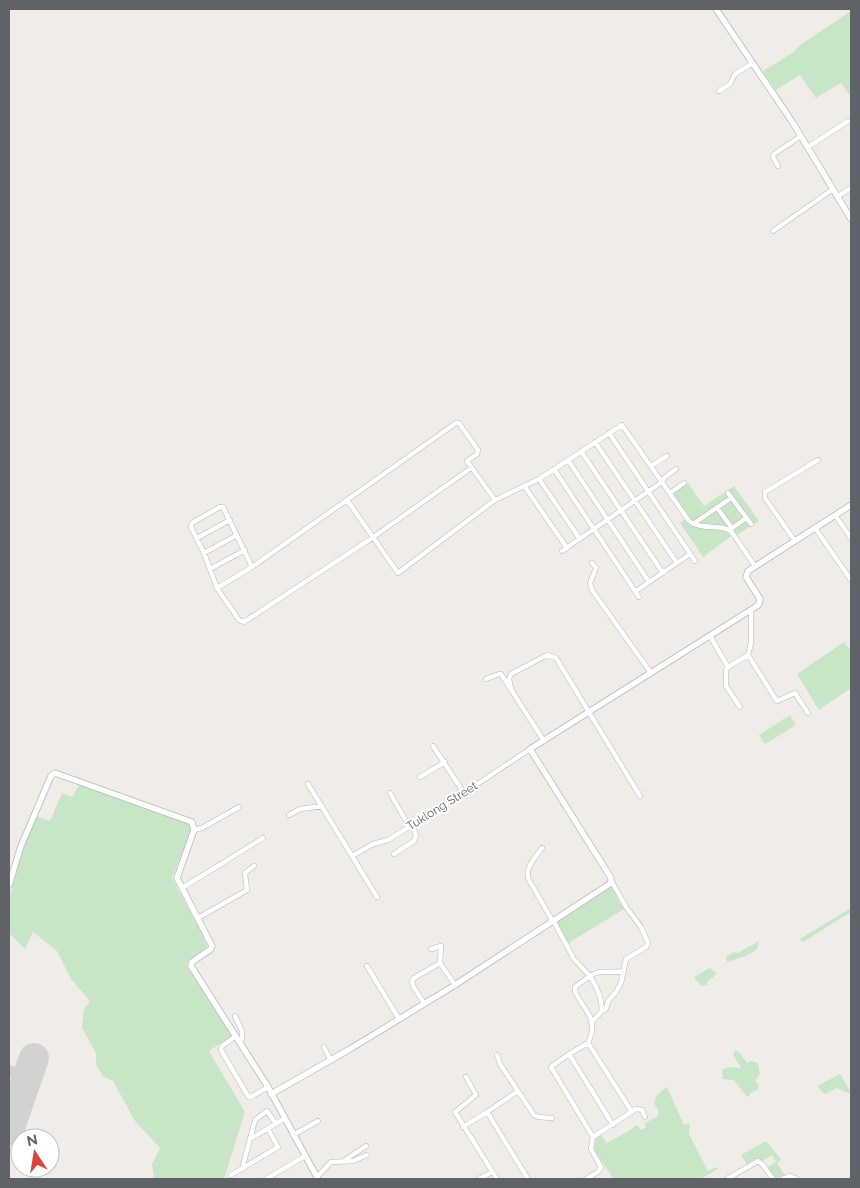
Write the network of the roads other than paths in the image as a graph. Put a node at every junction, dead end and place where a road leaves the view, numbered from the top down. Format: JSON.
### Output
{"nodes":[{"id":1,"x":716,"y":9,"type":"edge"},
{"id":2,"x":753,"y":63,"type":"junction"},
{"id":3,"x":719,"y":91,"type":"dead end"},
{"id":4,"x":848,"y":121,"type":"dead end"},
{"id":5,"x":801,"y":136,"type":"junction"},
{"id":6,"x":808,"y":147,"type":"junction"},
{"id":7,"x":778,"y":166,"type":"dead end"},
{"id":8,"x":851,"y":188,"type":"edge"},
{"id":9,"x":833,"y":189,"type":"junction"},
{"id":10,"x":838,"y":196,"type":"junction"},
{"id":11,"x":851,"y":219,"type":"edge"},
{"id":12,"x":773,"y":231,"type":"dead end"},
{"id":13,"x":609,"y":433,"type":"junction"},
{"id":14,"x":595,"y":442,"type":"junction"},
{"id":15,"x":582,"y":451,"type":"junction"},
{"id":16,"x":667,"y":456,"type":"dead end"},
{"id":17,"x":568,"y":460,"type":"junction"},
{"id":18,"x":818,"y":460,"type":"dead end"},
{"id":19,"x":651,"y":466,"type":"junction"},
{"id":20,"x":471,"y":468,"type":"junction"},
{"id":21,"x":554,"y":469,"type":"junction"},
{"id":22,"x":676,"y":469,"type":"dead end"},
{"id":23,"x":539,"y":479,"type":"junction"},
{"id":24,"x":662,"y":482,"type":"junction"},
{"id":25,"x":684,"y":483,"type":"dead end"},
{"id":26,"x":525,"y":487,"type":"junction"},
{"id":27,"x":648,"y":492,"type":"junction"},
{"id":28,"x":728,"y":492,"type":"dead end"},
{"id":29,"x":670,"y":493,"type":"junction"},
{"id":30,"x":732,"y":498,"type":"junction"},
{"id":31,"x":347,"y":500,"type":"junction"},
{"id":32,"x":495,"y":500,"type":"junction"},
{"id":33,"x":635,"y":501,"type":"junction"},
{"id":34,"x":851,"y":505,"type":"edge"},
{"id":35,"x":717,"y":508,"type":"junction"},
{"id":36,"x":621,"y":511,"type":"junction"},
{"id":37,"x":835,"y":515,"type":"junction"},
{"id":38,"x":746,"y":518,"type":"junction"},
{"id":39,"x":230,"y":520,"type":"junction"},
{"id":40,"x":608,"y":520,"type":"junction"},
{"id":41,"x":693,"y":524,"type":"junction"},
{"id":42,"x":751,"y":524,"type":"dead end"},
{"id":43,"x":731,"y":528,"type":"junction"},
{"id":44,"x":815,"y":528,"type":"junction"},
{"id":45,"x":594,"y":529,"type":"junction"},
{"id":46,"x":237,"y":535,"type":"junction"},
{"id":47,"x":197,"y":538,"type":"junction"},
{"id":48,"x":372,"y":538,"type":"junction"},
{"id":49,"x":580,"y":538,"type":"junction"},
{"id":50,"x":851,"y":538,"type":"edge"},
{"id":51,"x":794,"y":541,"type":"junction"},
{"id":52,"x":567,"y":548,"type":"junction"},
{"id":53,"x":245,"y":550,"type":"junction"},
{"id":54,"x":562,"y":551,"type":"dead end"},
{"id":55,"x":204,"y":553,"type":"junction"},
{"id":56,"x":690,"y":554,"type":"junction"},
{"id":57,"x":695,"y":561,"type":"dead end"},
{"id":58,"x":592,"y":563,"type":"dead end"},
{"id":59,"x":677,"y":563,"type":"junction"},
{"id":60,"x":755,"y":566,"type":"junction"},
{"id":61,"x":252,"y":567,"type":"junction"},
{"id":62,"x":210,"y":569,"type":"junction"},
{"id":63,"x":663,"y":573,"type":"junction"},
{"id":64,"x":851,"y":580,"type":"edge"},
{"id":65,"x":649,"y":582,"type":"junction"},
{"id":66,"x":217,"y":588,"type":"junction"},
{"id":67,"x":636,"y":591,"type":"junction"},
{"id":68,"x":640,"y":596,"type":"dead end"},
{"id":69,"x":751,"y":610,"type":"junction"},
{"id":70,"x":710,"y":636,"type":"junction"},
{"id":71,"x":748,"y":655,"type":"junction"},
{"id":72,"x":728,"y":667,"type":"junction"},
{"id":73,"x":651,"y":673,"type":"junction"},
{"id":74,"x":486,"y":680,"type":"dead end"},
{"id":75,"x":511,"y":688,"type":"junction"},
{"id":76,"x":740,"y":707,"type":"dead end"},
{"id":77,"x":808,"y":712,"type":"dead end"},
{"id":78,"x":589,"y":713,"type":"junction"},
{"id":79,"x":544,"y":741,"type":"junction"},
{"id":80,"x":433,"y":746,"type":"dead end"},
{"id":81,"x":530,"y":750,"type":"junction"},
{"id":82,"x":445,"y":762,"type":"junction"},
{"id":83,"x":420,"y":777,"type":"dead end"},
{"id":84,"x":308,"y":784,"type":"dead end"},
{"id":85,"x":390,"y":793,"type":"dead end"},
{"id":86,"x":464,"y":793,"type":"junction"},
{"id":87,"x":640,"y":796,"type":"dead end"},
{"id":88,"x":322,"y":806,"type":"junction"},
{"id":89,"x":239,"y":807,"type":"dead end"},
{"id":90,"x":289,"y":815,"type":"dead end"},
{"id":91,"x":411,"y":826,"type":"junction"},
{"id":92,"x":194,"y":830,"type":"junction"},
{"id":93,"x":264,"y":838,"type":"dead end"},
{"id":94,"x":542,"y":848,"type":"dead end"},
{"id":95,"x":394,"y":854,"type":"dead end"},
{"id":96,"x":352,"y":856,"type":"junction"},
{"id":97,"x":254,"y":866,"type":"dead end"},
{"id":98,"x":612,"y":882,"type":"junction"},
{"id":99,"x":9,"y":886,"type":"edge"},
{"id":100,"x":182,"y":888,"type":"junction"},
{"id":101,"x":377,"y":897,"type":"dead end"},
{"id":102,"x":198,"y":918,"type":"junction"},
{"id":103,"x":553,"y":920,"type":"junction"},
{"id":104,"x":431,"y":948,"type":"dead end"},
{"id":105,"x":440,"y":962,"type":"junction"},
{"id":106,"x":367,"y":966,"type":"dead end"},
{"id":107,"x":624,"y":971,"type":"junction"},
{"id":108,"x":590,"y":976,"type":"junction"},
{"id":109,"x":455,"y":984,"type":"junction"},
{"id":110,"x":424,"y":1003,"type":"junction"},
{"id":111,"x":602,"y":1011,"type":"junction"},
{"id":112,"x":235,"y":1016,"type":"dead end"},
{"id":113,"x":399,"y":1019,"type":"junction"},
{"id":114,"x":591,"y":1023,"type":"junction"},
{"id":115,"x":238,"y":1038,"type":"junction"},
{"id":116,"x":588,"y":1043,"type":"junction"},
{"id":117,"x":324,"y":1047,"type":"dead end"},
{"id":118,"x":569,"y":1054,"type":"junction"},
{"id":119,"x":497,"y":1056,"type":"dead end"},
{"id":120,"x":332,"y":1061,"type":"junction"},
{"id":121,"x":466,"y":1077,"type":"dead end"},
{"id":122,"x":268,"y":1087,"type":"junction"},
{"id":123,"x":518,"y":1091,"type":"junction"},
{"id":124,"x":271,"y":1094,"type":"junction"},
{"id":125,"x":487,"y":1112,"type":"junction"},
{"id":126,"x":632,"y":1112,"type":"junction"},
{"id":127,"x":645,"y":1117,"type":"dead end"},
{"id":128,"x":552,"y":1118,"type":"dead end"},
{"id":129,"x":284,"y":1119,"type":"junction"},
{"id":130,"x":318,"y":1122,"type":"dead end"},
{"id":131,"x":276,"y":1124,"type":"junction"},
{"id":132,"x":613,"y":1124,"type":"junction"},
{"id":133,"x":464,"y":1127,"type":"junction"},
{"id":134,"x":268,"y":1129,"type":"junction"},
{"id":135,"x":293,"y":1135,"type":"junction"},
{"id":136,"x":592,"y":1137,"type":"junction"},
{"id":137,"x":250,"y":1139,"type":"junction"},
{"id":138,"x":366,"y":1146,"type":"dead end"},
{"id":139,"x":367,"y":1155,"type":"dead end"},
{"id":140,"x":305,"y":1156,"type":"junction"},
{"id":141,"x":344,"y":1161,"type":"junction"},
{"id":142,"x":242,"y":1169,"type":"junction"},
{"id":143,"x":492,"y":1172,"type":"junction"},
{"id":144,"x":231,"y":1175,"type":"dead end"},
{"id":145,"x":318,"y":1178,"type":"edge"},
{"id":146,"x":266,"y":1179,"type":"edge"},
{"id":147,"x":479,"y":1179,"type":"edge"},
{"id":148,"x":497,"y":1179,"type":"edge"},
{"id":149,"x":528,"y":1179,"type":"edge"},
{"id":150,"x":586,"y":1179,"type":"edge"},
{"id":151,"x":726,"y":1179,"type":"edge"},
{"id":152,"x":773,"y":1179,"type":"edge"},
{"id":153,"x":782,"y":1179,"type":"edge"},
{"id":154,"x":797,"y":1179,"type":"edge"}],
"edges":[{"from":1,"to":2,"type":"street"},
{"from":2,"to":3,"type":"street"},
{"from":2,"to":5,"type":"street"},
{"from":4,"to":6,"type":"street"},
{"from":5,"to":6,"type":"street"},
{"from":5,"to":7,"type":"street"},
{"from":6,"to":9,"type":"street"},
{"from":8,"to":10,"type":"street"},
{"from":9,"to":10,"type":"street"},
{"from":9,"to":12,"type":"street"},
{"from":10,"to":11,"type":"street"},
{"from":13,"to":14,"type":"street"},
{"from":13,"to":19,"type":"street"},
{"from":13,"to":27,"type":"street"},
{"from":14,"to":15,"type":"street"},
{"from":14,"to":33,"type":"street"},
{"from":15,"to":17,"type":"street"},
{"from":15,"to":36,"type":"street"},
{"from":16,"to":19,"type":"street"},
{"from":17,"to":21,"type":"street"},
{"from":17,"to":40,"type":"street"},
{"from":18,"to":51,"type":"street"},
{"from":19,"to":24,"type":"street"},
{"from":20,"to":31,"type":"street"},
{"from":20,"to":32,"type":"street"},
{"from":20,"to":48,"type":"street"},
{"from":21,"to":23,"type":"street"},
{"from":21,"to":45,"type":"street"},
{"from":22,"to":24,"type":"street"},
{"from":23,"to":26,"type":"street"},
{"from":23,"to":49,"type":"street"},
{"from":24,"to":27,"type":"street"},
{"from":24,"to":29,"type":"street"},
{"from":25,"to":29,"type":"street"},
{"from":26,"to":32,"type":"street"},
{"from":26,"to":52,"type":"street"},
{"from":27,"to":33,"type":"street"},
{"from":27,"to":56,"type":"street"},
{"from":28,"to":30,"type":"street"},
{"from":29,"to":41,"type":"street"},
{"from":30,"to":35,"type":"street"},
{"from":30,"to":38,"type":"street"},
{"from":31,"to":48,"type":"street"},
{"from":31,"to":61,"type":"street"},
{"from":32,"to":48,"type":"street"},
{"from":33,"to":36,"type":"street"},
{"from":33,"to":59,"type":"street"},
{"from":34,"to":37,"type":"street"},
{"from":35,"to":41,"type":"street"},
{"from":35,"to":43,"type":"street"},
{"from":36,"to":40,"type":"street"},
{"from":36,"to":63,"type":"street"},
{"from":37,"to":44,"type":"street"},
{"from":37,"to":50,"type":"street"},
{"from":38,"to":42,"type":"street"},
{"from":38,"to":43,"type":"street"},
{"from":39,"to":46,"type":"street"},
{"from":39,"to":47,"type":"street"},
{"from":39,"to":47,"type":"street"},
{"from":40,"to":45,"type":"street"},
{"from":40,"to":65,"type":"street"},
{"from":41,"to":43,"type":"street"},
{"from":43,"to":60,"type":"street"},
{"from":44,"to":51,"type":"street"},
{"from":44,"to":64,"type":"street"},
{"from":45,"to":49,"type":"street"},
{"from":45,"to":67,"type":"street"},
{"from":46,"to":53,"type":"street"},
{"from":46,"to":55,"type":"street"},
{"from":47,"to":55,"type":"street"},
{"from":48,"to":66,"type":"street"},
{"from":49,"to":52,"type":"street"},
{"from":51,"to":60,"type":"street"},
{"from":52,"to":54,"type":"street"},
{"from":53,"to":61,"type":"street"},
{"from":53,"to":62,"type":"street"},
{"from":55,"to":62,"type":"street"},
{"from":56,"to":57,"type":"street"},
{"from":56,"to":59,"type":"street"},
{"from":58,"to":73,"type":"street"},
{"from":59,"to":63,"type":"street"},
{"from":60,"to":69,"type":"street"},
{"from":61,"to":66,"type":"street"},
{"from":62,"to":66,"type":"street"},
{"from":63,"to":65,"type":"street"},
{"from":65,"to":67,"type":"street"},
{"from":67,"to":68,"type":"street"},
{"from":69,"to":70,"type":"street"},
{"from":69,"to":71,"type":"street"},
{"from":70,"to":72,"type":"street"},
{"from":70,"to":73,"type":"street"},
{"from":71,"to":72,"type":"street"},
{"from":71,"to":77,"type":"street"},
{"from":72,"to":76,"type":"street"},
{"from":73,"to":78,"type":"street"},
{"from":74,"to":75,"type":"street"},
{"from":75,"to":78,"type":"street"},
{"from":75,"to":79,"type":"street"},
{"from":78,"to":79,"type":"street"},
{"from":78,"to":87,"type":"street"},
{"from":79,"to":81,"type":"street"},
{"from":80,"to":82,"type":"street"},
{"from":81,"to":86,"type":"street","name":"Tuklong Street"},
{"from":81,"to":98,"type":"street"},
{"from":82,"to":83,"type":"street"},
{"from":82,"to":86,"type":"street"},
{"from":84,"to":88,"type":"street"},
{"from":85,"to":91,"type":"street"},
{"from":86,"to":91,"type":"street","name":"Tuklong Street"},
{"from":88,"to":90,"type":"street"},
{"from":88,"to":96,"type":"street"},
{"from":89,"to":92,"type":"street"},
{"from":91,"to":95,"type":"street"},
{"from":91,"to":96,"type":"street","name":"Tuklong Street"},
{"from":92,"to":99,"type":"street"},
{"from":92,"to":100,"type":"street"},
{"from":93,"to":100,"type":"street"},
{"from":94,"to":103,"type":"street"},
{"from":96,"to":101,"type":"street"},
{"from":97,"to":102,"type":"street"},
{"from":98,"to":103,"type":"street"},
{"from":98,"to":107,"type":"street"},
{"from":100,"to":102,"type":"street"},
{"from":102,"to":115,"type":"street"},
{"from":103,"to":108,"type":"street"},
{"from":103,"to":109,"type":"street"},
{"from":104,"to":105,"type":"street"},
{"from":105,"to":109,"type":"street"},
{"from":105,"to":110,"type":"street"},
{"from":106,"to":113,"type":"street"},
{"from":107,"to":108,"type":"street"},
{"from":107,"to":111,"type":"street"},
{"from":108,"to":111,"type":"street"},
{"from":108,"to":114,"type":"street"},
{"from":109,"to":110,"type":"street"},
{"from":110,"to":113,"type":"street"},
{"from":111,"to":114,"type":"street"},
{"from":112,"to":115,"type":"street"},
{"from":113,"to":120,"type":"street"},
{"from":114,"to":116,"type":"street"},
{"from":115,"to":122,"type":"street"},
{"from":115,"to":122,"type":"street"},
{"from":116,"to":118,"type":"street"},
{"from":116,"to":126,"type":"street"},
{"from":117,"to":120,"type":"street"},
{"from":118,"to":132,"type":"street"},
{"from":118,"to":136,"type":"street"},
{"from":119,"to":123,"type":"street"},
{"from":120,"to":124,"type":"street"},
{"from":121,"to":133,"type":"street"},
{"from":122,"to":124,"type":"street"},
{"from":123,"to":125,"type":"street"},
{"from":123,"to":128,"type":"street"},
{"from":124,"to":129,"type":"street"},
{"from":125,"to":133,"type":"street"},
{"from":125,"to":149,"type":"street"},
{"from":126,"to":127,"type":"street"},
{"from":126,"to":132,"type":"street"},
{"from":129,"to":131,"type":"street"},
{"from":129,"to":135,"type":"street"},
{"from":130,"to":135,"type":"street"},
{"from":131,"to":134,"type":"street"},
{"from":131,"to":137,"type":"street"},
{"from":132,"to":136,"type":"street"},
{"from":133,"to":143,"type":"street"},
{"from":134,"to":137,"type":"street"},
{"from":134,"to":142,"type":"street"},
{"from":135,"to":140,"type":"street"},
{"from":136,"to":150,"type":"street"},
{"from":137,"to":142,"type":"street"},
{"from":138,"to":141,"type":"street"},
{"from":139,"to":141,"type":"street"},
{"from":140,"to":145,"type":"street"},
{"from":140,"to":146,"type":"street"},
{"from":141,"to":145,"type":"street"},
{"from":142,"to":144,"type":"street"},
{"from":143,"to":147,"type":"street"},
{"from":143,"to":148,"type":"street"},
{"from":151,"to":152,"type":"street"},
{"from":153,"to":154,"type":"street"}]}
